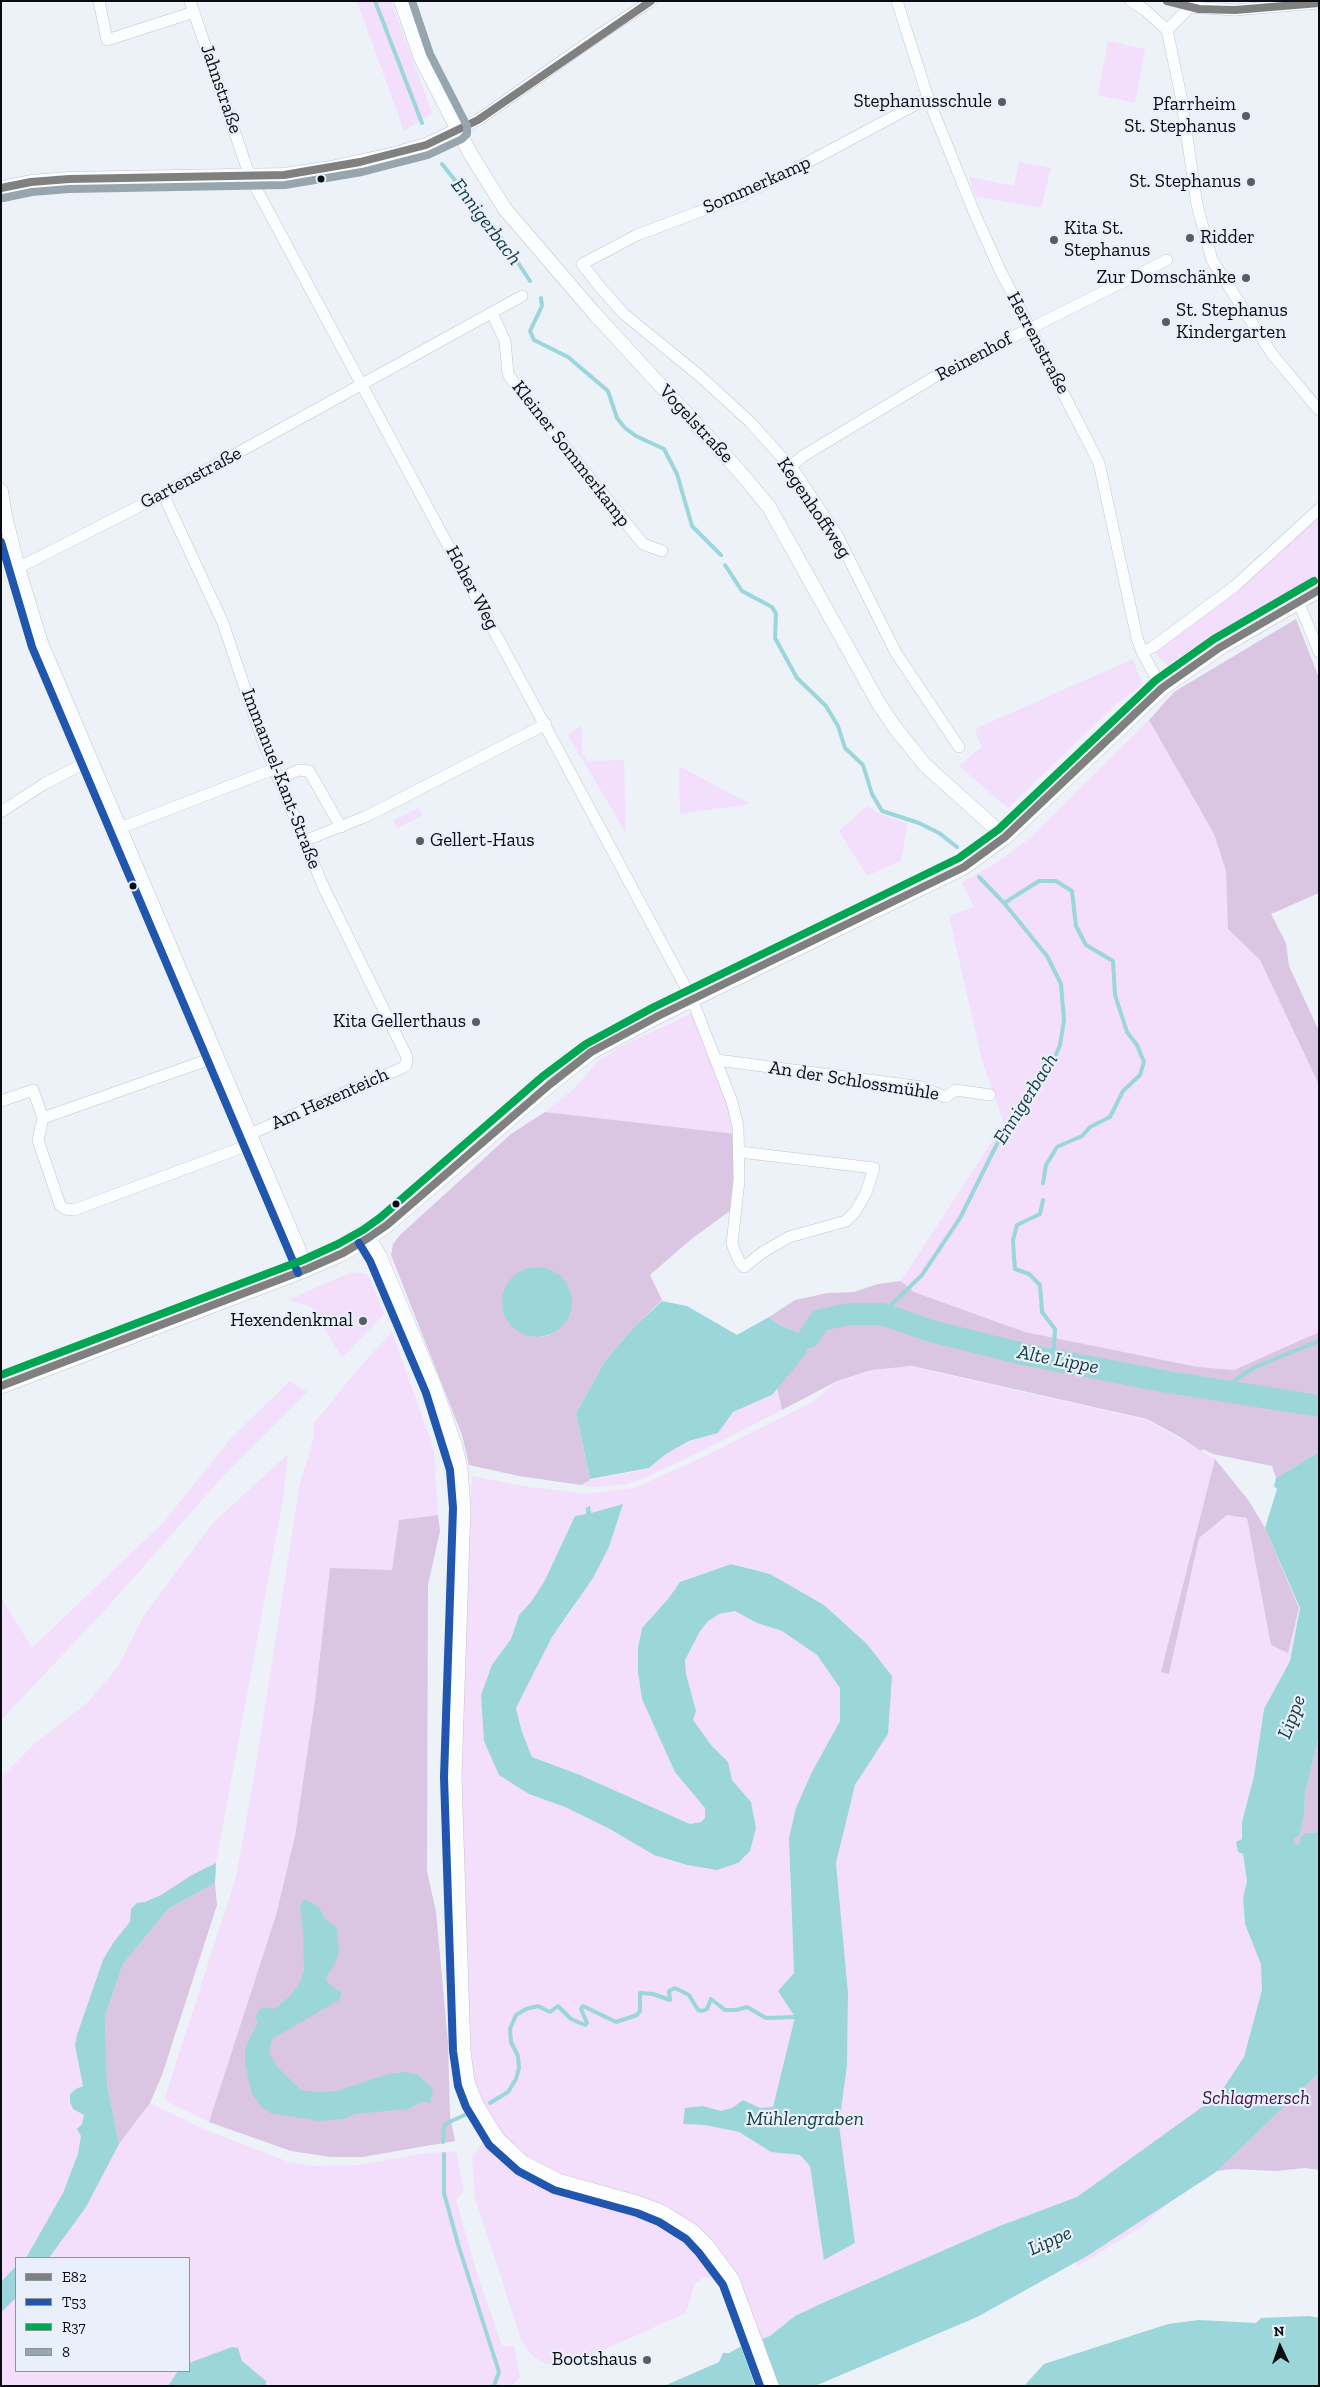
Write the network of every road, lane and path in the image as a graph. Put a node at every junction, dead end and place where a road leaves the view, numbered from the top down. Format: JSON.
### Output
{"nodes":[{"id":1,"x":99,"y":1,"type":"edge"},
{"id":2,"x":401,"y":1,"type":"edge"},
{"id":3,"x":651,"y":1,"type":"edge"},
{"id":4,"x":897,"y":1,"type":"edge"},
{"id":5,"x":1131,"y":1,"type":"edge"},
{"id":6,"x":1319,"y":3,"type":"edge"},
{"id":7,"x":1191,"y":4,"type":"edge"},
{"id":8,"x":192,"y":6,"type":"edge"},
{"id":9,"x":1167,"y":30,"type":"junction"},
{"id":10,"x":928,"y":98,"type":"junction"},
{"id":11,"x":458,"y":130,"type":"junction"},
{"id":12,"x":250,"y":177,"type":"junction"},
{"id":13,"x":1,"y":188,"type":"edge"},
{"id":14,"x":1167,"y":260,"type":"dead end"},
{"id":15,"x":582,"y":264,"type":"joint"},
{"id":16,"x":522,"y":296,"type":"dead end"},
{"id":17,"x":492,"y":313,"type":"junction"},
{"id":18,"x":1031,"y":328,"type":"junction"},
{"id":19,"x":362,"y":384,"type":"junction"},
{"id":20,"x":1319,"y":410,"type":"edge"},
{"id":21,"x":790,"y":467,"type":"junction"},
{"id":22,"x":1,"y":491,"type":"edge"},
{"id":23,"x":163,"y":494,"type":"junction"},
{"id":24,"x":1319,"y":509,"type":"edge"},
{"id":25,"x":3,"y":517,"type":"edge"},
{"id":26,"x":662,"y":551,"type":"dead end"},
{"id":27,"x":18,"y":568,"type":"junction"},
{"id":28,"x":1319,"y":590,"type":"edge"},
{"id":29,"x":1298,"y":600,"type":"junction"},
{"id":30,"x":1142,"y":652,"type":"junction"},
{"id":31,"x":1319,"y":652,"type":"edge"},
{"id":32,"x":1162,"y":688,"type":"junction"},
{"id":33,"x":546,"y":724,"type":"junction"},
{"id":34,"x":959,"y":747,"type":"dead end"},
{"id":35,"x":89,"y":760,"type":"junction"},
{"id":36,"x":276,"y":774,"type":"junction"},
{"id":37,"x":1,"y":812,"type":"edge"},
{"id":38,"x":341,"y":827,"type":"junction"},
{"id":39,"x":120,"y":828,"type":"junction"},
{"id":40,"x":1006,"y":837,"type":"junction"},
{"id":41,"x":304,"y":841,"type":"junction"},
{"id":42,"x":692,"y":999,"type":"junction"},
{"id":43,"x":216,"y":1056,"type":"junction"},
{"id":44,"x":717,"y":1060,"type":"junction"},
{"id":45,"x":408,"y":1061,"type":"joint"},
{"id":46,"x":1,"y":1088,"type":"edge"},
{"id":47,"x":990,"y":1095,"type":"dead end"},
{"id":48,"x":4,"y":1101,"type":"edge"},
{"id":49,"x":43,"y":1118,"type":"junction"},
{"id":50,"x":252,"y":1138,"type":"junction"},
{"id":51,"x":740,"y":1152,"type":"junction"},
{"id":52,"x":368,"y":1238,"type":"junction"},
{"id":53,"x":307,"y":1268,"type":"junction"},
{"id":54,"x":1,"y":1386,"type":"edge"},
{"id":55,"x":771,"y":2386,"type":"edge"}],
"edges":[{"from":1,"to":8,"type":"street"},
{"from":2,"to":11,"type":"street","name":"Vogelstraße"},
{"from":3,"to":11,"type":"street"},
{"from":4,"to":10,"type":"street","name":"Herrenstraße"},
{"from":5,"to":9,"type":"street"},
{"from":6,"to":7,"type":"street"},
{"from":7,"to":9,"type":"street"},
{"from":8,"to":12,"type":"street","name":"Jahnstraße"},
{"from":9,"to":20,"type":"street"},
{"from":10,"to":15,"type":"street","name":"Sommerkamp"},
{"from":10,"to":18,"type":"street","name":"Herrenstraße"},
{"from":11,"to":12,"type":"street"},
{"from":11,"to":40,"type":"street","name":"Vogelstraße"},
{"from":12,"to":13,"type":"street"},
{"from":12,"to":19,"type":"street","name":"Hoher Weg"},
{"from":14,"to":18,"type":"street","name":"Reinenhof"},
{"from":15,"to":21,"type":"street","name":"Kegenhoffweg"},
{"from":16,"to":17,"type":"street"},
{"from":17,"to":19,"type":"street"},
{"from":17,"to":26,"type":"street","name":"Kleiner Sommerkamp"},
{"from":18,"to":21,"type":"street","name":"Reinenhof"},
{"from":18,"to":30,"type":"street","name":"Herrenstraße"},
{"from":19,"to":23,"type":"street","name":"Gartenstraße"},
{"from":19,"to":33,"type":"street","name":"Hoher Weg"},
{"from":21,"to":34,"type":"street","name":"Kegenhoffweg"},
{"from":22,"to":25,"type":"street"},
{"from":23,"to":27,"type":"street","name":"Gartenstraße"},
{"from":23,"to":36,"type":"street","name":"Immanuel-Kant-Straße"},
{"from":24,"to":30,"type":"street"},
{"from":25,"to":27,"type":"street"},
{"from":27,"to":35,"type":"street"},
{"from":28,"to":29,"type":"main road"},
{"from":29,"to":31,"type":"street"},
{"from":29,"to":32,"type":"main road"},
{"from":30,"to":32,"type":"street","name":"Herrenstraße"},
{"from":32,"to":40,"type":"main road"},
{"from":33,"to":38,"type":"street"},
{"from":33,"to":42,"type":"street","name":"Hoher Weg"},
{"from":35,"to":37,"type":"street"},
{"from":35,"to":39,"type":"street"},
{"from":36,"to":38,"type":"street"},
{"from":36,"to":39,"type":"street"},
{"from":36,"to":41,"type":"street","name":"Immanuel-Kant-Straße"},
{"from":38,"to":41,"type":"street"},
{"from":39,"to":43,"type":"street"},
{"from":40,"to":42,"type":"main road"},
{"from":41,"to":45,"type":"street","name":"Immanuel-Kant-Straße"},
{"from":42,"to":44,"type":"street"},
{"from":42,"to":52,"type":"main road"},
{"from":43,"to":49,"type":"street"},
{"from":43,"to":50,"type":"street"},
{"from":44,"to":47,"type":"street","name":"An der Schlossmühle"},
{"from":44,"to":51,"type":"street"},
{"from":45,"to":50,"type":"street","name":"Am Hexenteich"},
{"from":46,"to":48,"type":"street"},
{"from":48,"to":49,"type":"street"},
{"from":49,"to":50,"type":"street","name":"Am Hexenteich"},
{"from":50,"to":53,"type":"street"},
{"from":51,"to":51,"type":"street"},
{"from":52,"to":53,"type":"main road"},
{"from":52,"to":55,"type":"main road"},
{"from":53,"to":54,"type":"main road"}]}
